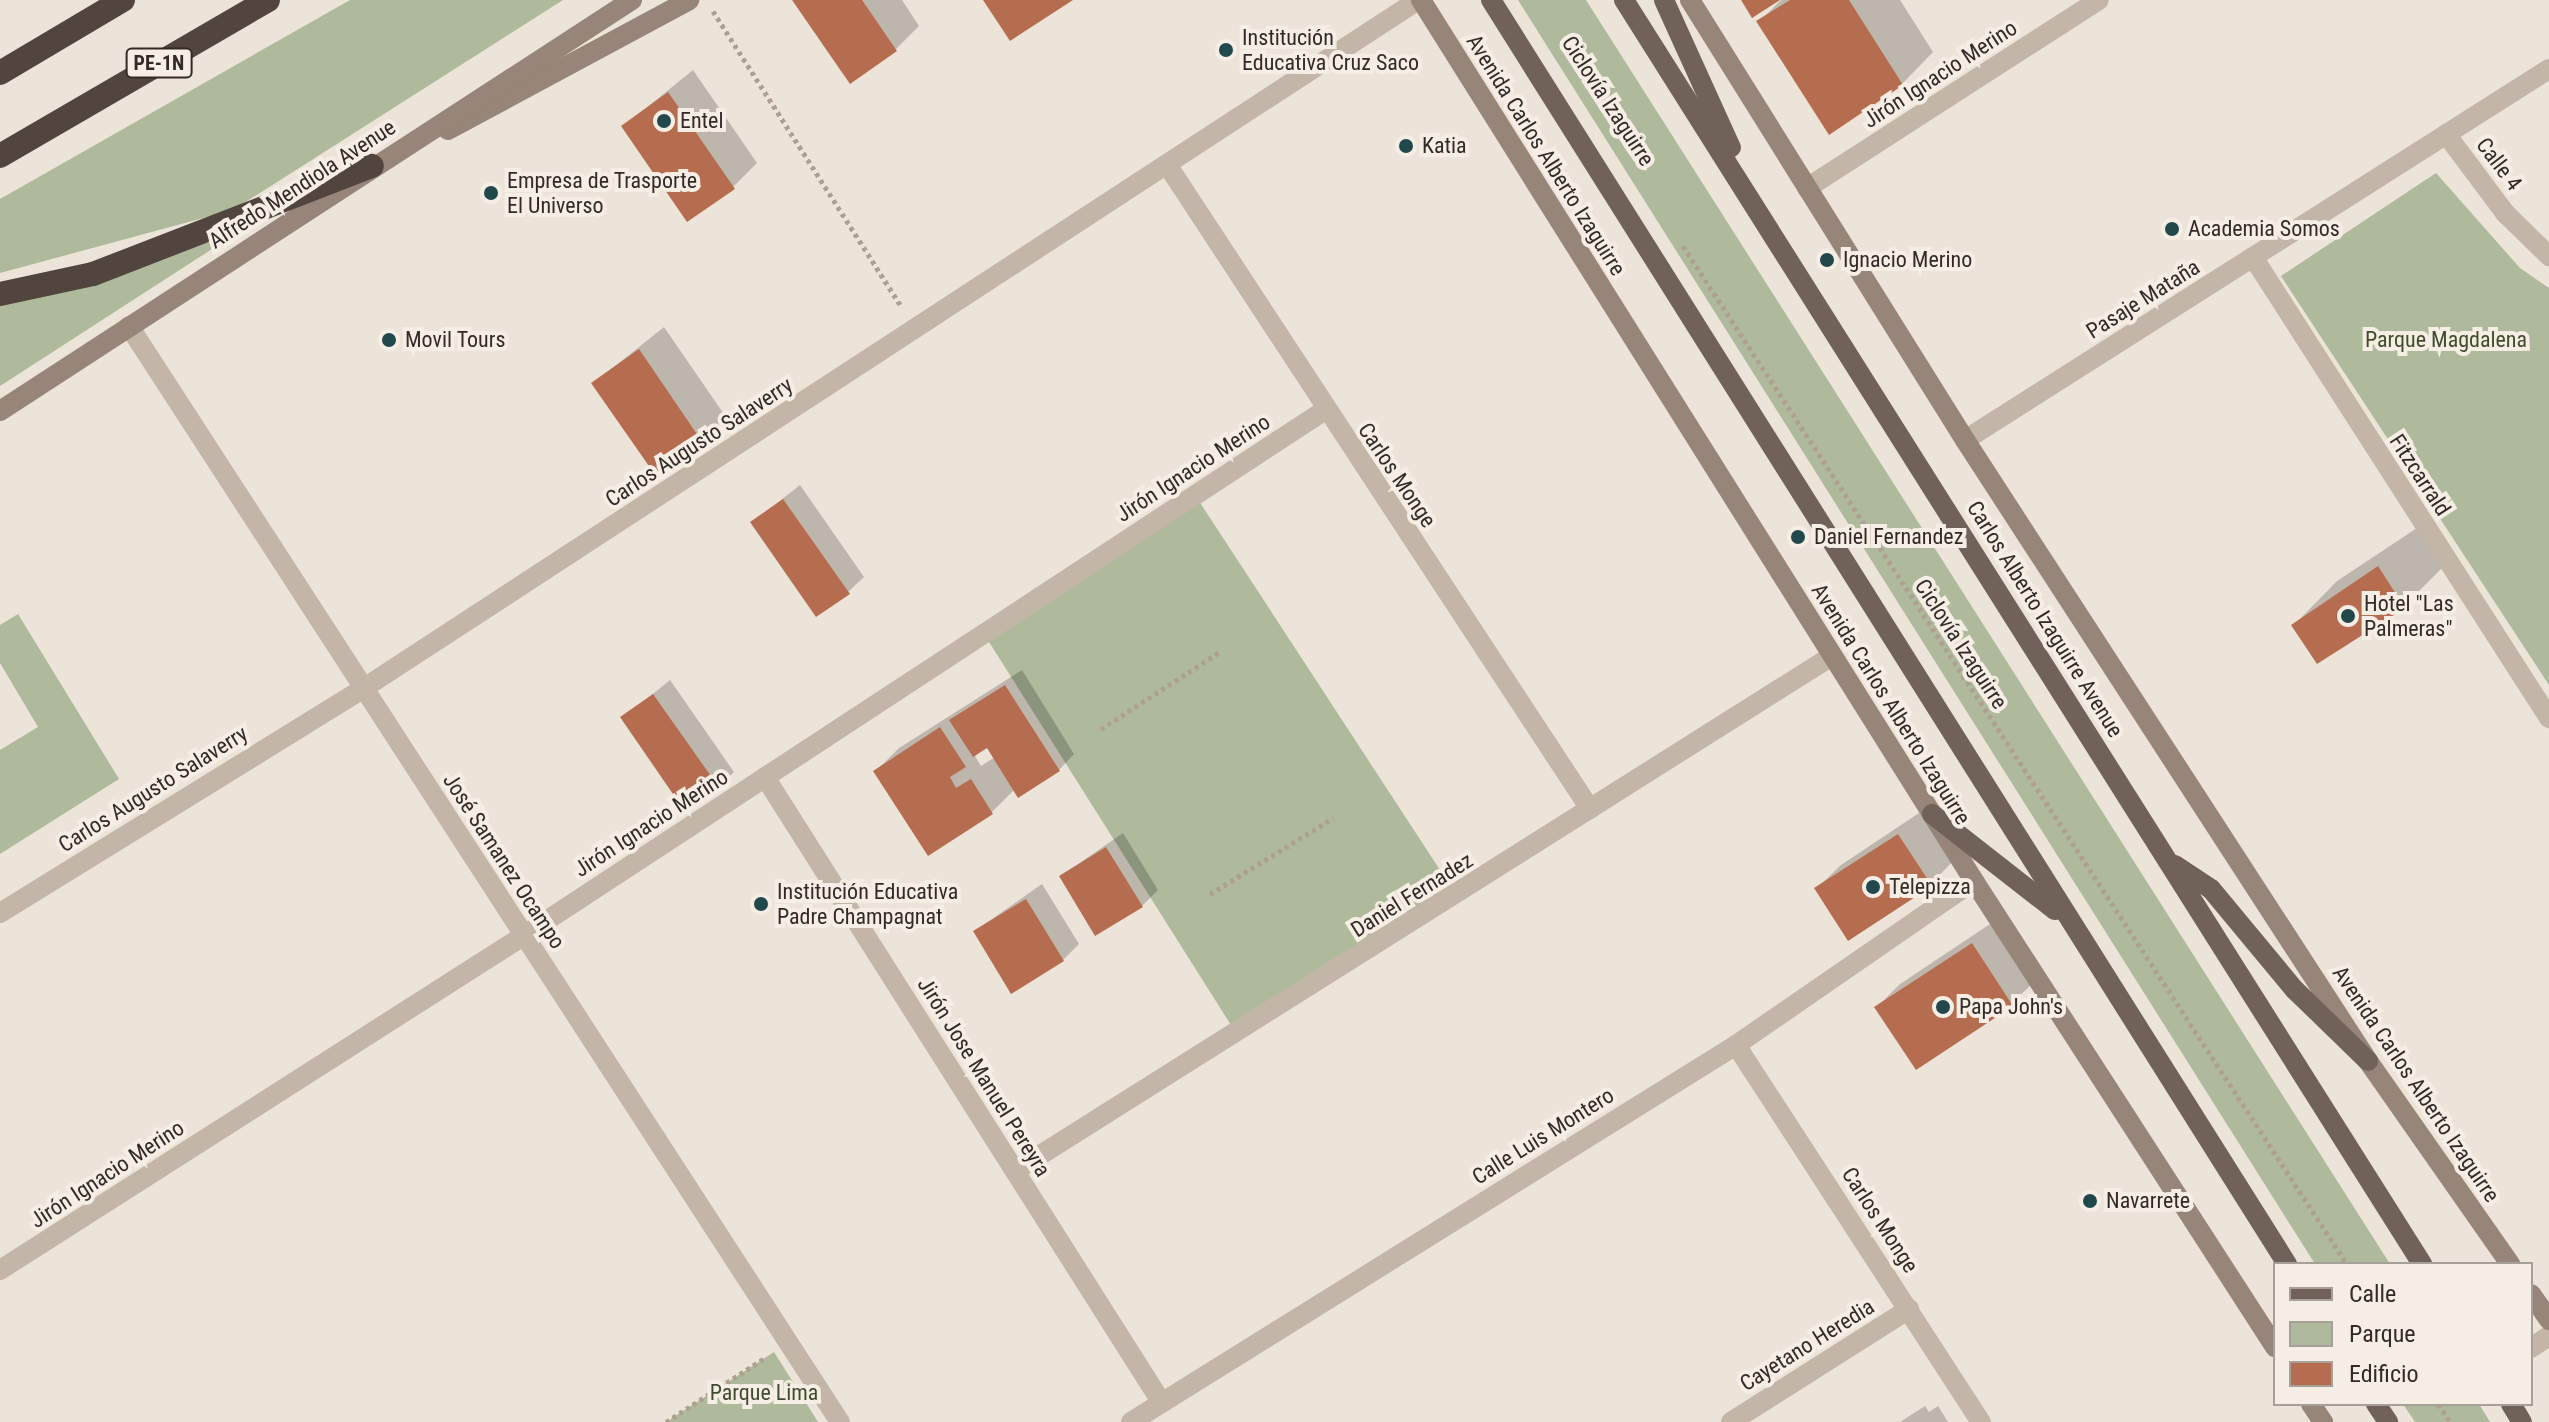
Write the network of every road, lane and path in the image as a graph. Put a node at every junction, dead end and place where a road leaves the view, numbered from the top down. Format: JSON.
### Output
{"nodes":[{"id":1,"x":123,"y":0,"type":"edge"},
{"id":2,"x":268,"y":0,"type":"edge"},
{"id":3,"x":619,"y":0,"type":"edge"},
{"id":4,"x":632,"y":0,"type":"edge"},
{"id":5,"x":689,"y":0,"type":"edge"},
{"id":6,"x":706,"y":0,"type":"edge"},
{"id":7,"x":1419,"y":0,"type":"edge"},
{"id":8,"x":1491,"y":0,"type":"edge"},
{"id":9,"x":1624,"y":0,"type":"edge"},
{"id":10,"x":1664,"y":0,"type":"edge"},
{"id":11,"x":1690,"y":0,"type":"edge"},
{"id":12,"x":2099,"y":0,"type":"edge"},
{"id":13,"x":548,"y":54,"type":"junction"},
{"id":14,"x":2549,"y":69,"type":"edge"},
{"id":15,"x":0,"y":73,"type":"edge"},
{"id":16,"x":2446,"y":134,"type":"junction"},
{"id":17,"x":0,"y":156,"type":"edge"},
{"id":18,"x":372,"y":166,"type":"junction"},
{"id":19,"x":1168,"y":166,"type":"junction"},
{"id":20,"x":1807,"y":188,"type":"junction"},
{"id":21,"x":1675,"y":233,"type":"dead end"},
{"id":22,"x":1773,"y":234,"type":"junction"},
{"id":23,"x":2549,"y":256,"type":"edge"},
{"id":24,"x":2253,"y":257,"type":"junction"},
{"id":25,"x":0,"y":294,"type":"edge"},
{"id":26,"x":129,"y":326,"type":"junction"},
{"id":27,"x":915,"y":330,"type":"junction"},
{"id":28,"x":1325,"y":410,"type":"junction"},
{"id":29,"x":0,"y":411,"type":"edge"},
{"id":30,"x":1965,"y":440,"type":"junction"},
{"id":31,"x":1221,"y":651,"type":"dead end"},
{"id":32,"x":1832,"y":656,"type":"junction"},
{"id":33,"x":364,"y":688,"type":"junction"},
{"id":34,"x":2549,"y":718,"type":"edge"},
{"id":35,"x":1101,"y":729,"type":"dead end"},
{"id":36,"x":765,"y":777,"type":"junction"},
{"id":37,"x":1590,"y":809,"type":"junction"},
{"id":38,"x":1932,"y":814,"type":"junction"},
{"id":39,"x":1333,"y":818,"type":"dead end"},
{"id":40,"x":2168,"y":860,"type":"junction"},
{"id":41,"x":1974,"y":881,"type":"junction"},
{"id":42,"x":1210,"y":894,"type":"dead end"},
{"id":43,"x":0,"y":913,"type":"edge"},
{"id":44,"x":2066,"y":919,"type":"junction"},
{"id":45,"x":523,"y":936,"type":"junction"},
{"id":46,"x":1736,"y":1045,"type":"junction"},
{"id":47,"x":2368,"y":1061,"type":"junction"},
{"id":48,"x":1015,"y":1171,"type":"junction"},
{"id":49,"x":2286,"y":1262,"type":"edge"},
{"id":50,"x":2346,"y":1262,"type":"edge"},
{"id":51,"x":2421,"y":1262,"type":"edge"},
{"id":52,"x":2509,"y":1262,"type":"edge"},
{"id":53,"x":0,"y":1270,"type":"edge"},
{"id":54,"x":2533,"y":1297,"type":"edge"},
{"id":55,"x":1909,"y":1309,"type":"junction"},
{"id":56,"x":2549,"y":1320,"type":"edge"},
{"id":57,"x":790,"y":1342,"type":"junction"},
{"id":58,"x":2273,"y":1344,"type":"edge"},
{"id":59,"x":1162,"y":1403,"type":"junction"},
{"id":60,"x":666,"y":1422,"type":"edge"},
{"id":61,"x":840,"y":1422,"type":"edge"},
{"id":62,"x":1131,"y":1422,"type":"edge"},
{"id":63,"x":1731,"y":1422,"type":"edge"},
{"id":64,"x":1981,"y":1422,"type":"edge"}],
"edges":[{"from":1,"to":15,"type":"highway"},
{"from":2,"to":17,"type":"highway","number":"PE-1N"},
{"from":3,"to":13,"type":"street"},
{"from":4,"to":13,"type":"street","name":"Alfredo Mendiola Avenue"},
{"from":5,"to":18,"type":"street"},
{"from":6,"to":27,"type":"path"},
{"from":7,"to":19,"type":"street","name":"Carlos Augusto Salaverry"},
{"from":7,"to":32,"type":"street","name":"Avenida Carlos Alberto Izaguirre"},
{"from":8,"to":44,"type":"main road"},
{"from":9,"to":22,"type":"main road","name":"Carlos Alberto Izaguirre Avenue"},
{"from":10,"to":22,"type":"main road"},
{"from":11,"to":20,"type":"street","name":"Avenida Carlos Alberto Izaguirre"},
{"from":12,"to":20,"type":"street","name":"Jirón Ignacio Merino"},
{"from":13,"to":18,"type":"street","name":"Alfredo Mendiola Avenue"},
{"from":14,"to":16,"type":"street","name":"Pasaje Mataña"},
{"from":16,"to":23,"type":"street","name":"Calle 4"},
{"from":16,"to":24,"type":"street","name":"Pasaje Mataña"},
{"from":18,"to":25,"type":"highway"},
{"from":18,"to":26,"type":"street","name":"Alfredo Mendiola Avenue"},
{"from":19,"to":27,"type":"street","name":"Carlos Augusto Salaverry"},
{"from":19,"to":28,"type":"street","name":"Carlos Monge"},
{"from":20,"to":30,"type":"street","name":"Avenida Carlos Alberto Izaguirre"},
{"from":21,"to":50,"type":"path","name":"Ciclovía Izaguirre"},
{"from":22,"to":40,"type":"main road","name":"Carlos Alberto Izaguirre Avenue"},
{"from":24,"to":30,"type":"street","name":"Pasaje Mataña"},
{"from":24,"to":34,"type":"street","name":"Fitzcarrald"},
{"from":26,"to":29,"type":"street","name":"Alfredo Mendiola Avenue"},
{"from":26,"to":33,"type":"street","name":"José Samanez Ocampo"},
{"from":27,"to":33,"type":"street","name":"Carlos Augusto Salaverry"},
{"from":28,"to":36,"type":"street","name":"Jirón Ignacio Merino"},
{"from":28,"to":37,"type":"street","name":"Carlos Monge"},
{"from":30,"to":47,"type":"street","name":"Avenida Carlos Alberto Izaguirre"},
{"from":31,"to":35,"type":"path"},
{"from":32,"to":37,"type":"street","name":"Daniel Fernadez"},
{"from":32,"to":38,"type":"street","name":"Avenida Carlos Alberto Izaguirre"},
{"from":33,"to":43,"type":"street","name":"Carlos Augusto Salaverry"},
{"from":33,"to":45,"type":"street","name":"José Samanez Ocampo"},
{"from":36,"to":45,"type":"street","name":"Jirón Ignacio Merino"},
{"from":36,"to":48,"type":"street","name":"Jirón Jose Manuel Pereyra"},
{"from":37,"to":48,"type":"street","name":"Daniel Fernadez"},
{"from":38,"to":41,"type":"street","name":"Avenida Carlos Alberto Izaguirre"},
{"from":38,"to":44,"type":"main road"},
{"from":39,"to":42,"type":"path"},
{"from":40,"to":47,"type":"main road"},
{"from":40,"to":51,"type":"main road","name":"Carlos Alberto Izaguirre Avenue"},
{"from":41,"to":46,"type":"street","name":"Calle Luis Montero"},
{"from":41,"to":58,"type":"street","name":"Avenida Carlos Alberto Izaguirre"},
{"from":44,"to":49,"type":"main road"},
{"from":45,"to":53,"type":"street","name":"Jirón Ignacio Merino"},
{"from":45,"to":57,"type":"street","name":"José Samanez Ocampo"},
{"from":46,"to":55,"type":"street","name":"Carlos Monge"},
{"from":46,"to":59,"type":"street","name":"Calle Luis Montero"},
{"from":47,"to":52,"type":"street","name":"Avenida Carlos Alberto Izaguirre"},
{"from":48,"to":59,"type":"street","name":"Jirón Jose Manuel Pereyra"},
{"from":54,"to":56,"type":"street"},
{"from":55,"to":63,"type":"street","name":"Cayetano Heredia"},
{"from":55,"to":64,"type":"street","name":"Carlos Monge"},
{"from":57,"to":60,"type":"path"},
{"from":57,"to":61,"type":"street","name":"José Samanez Ocampo"},
{"from":59,"to":62,"type":"street","name":"Calle Luis Montero"}]}
